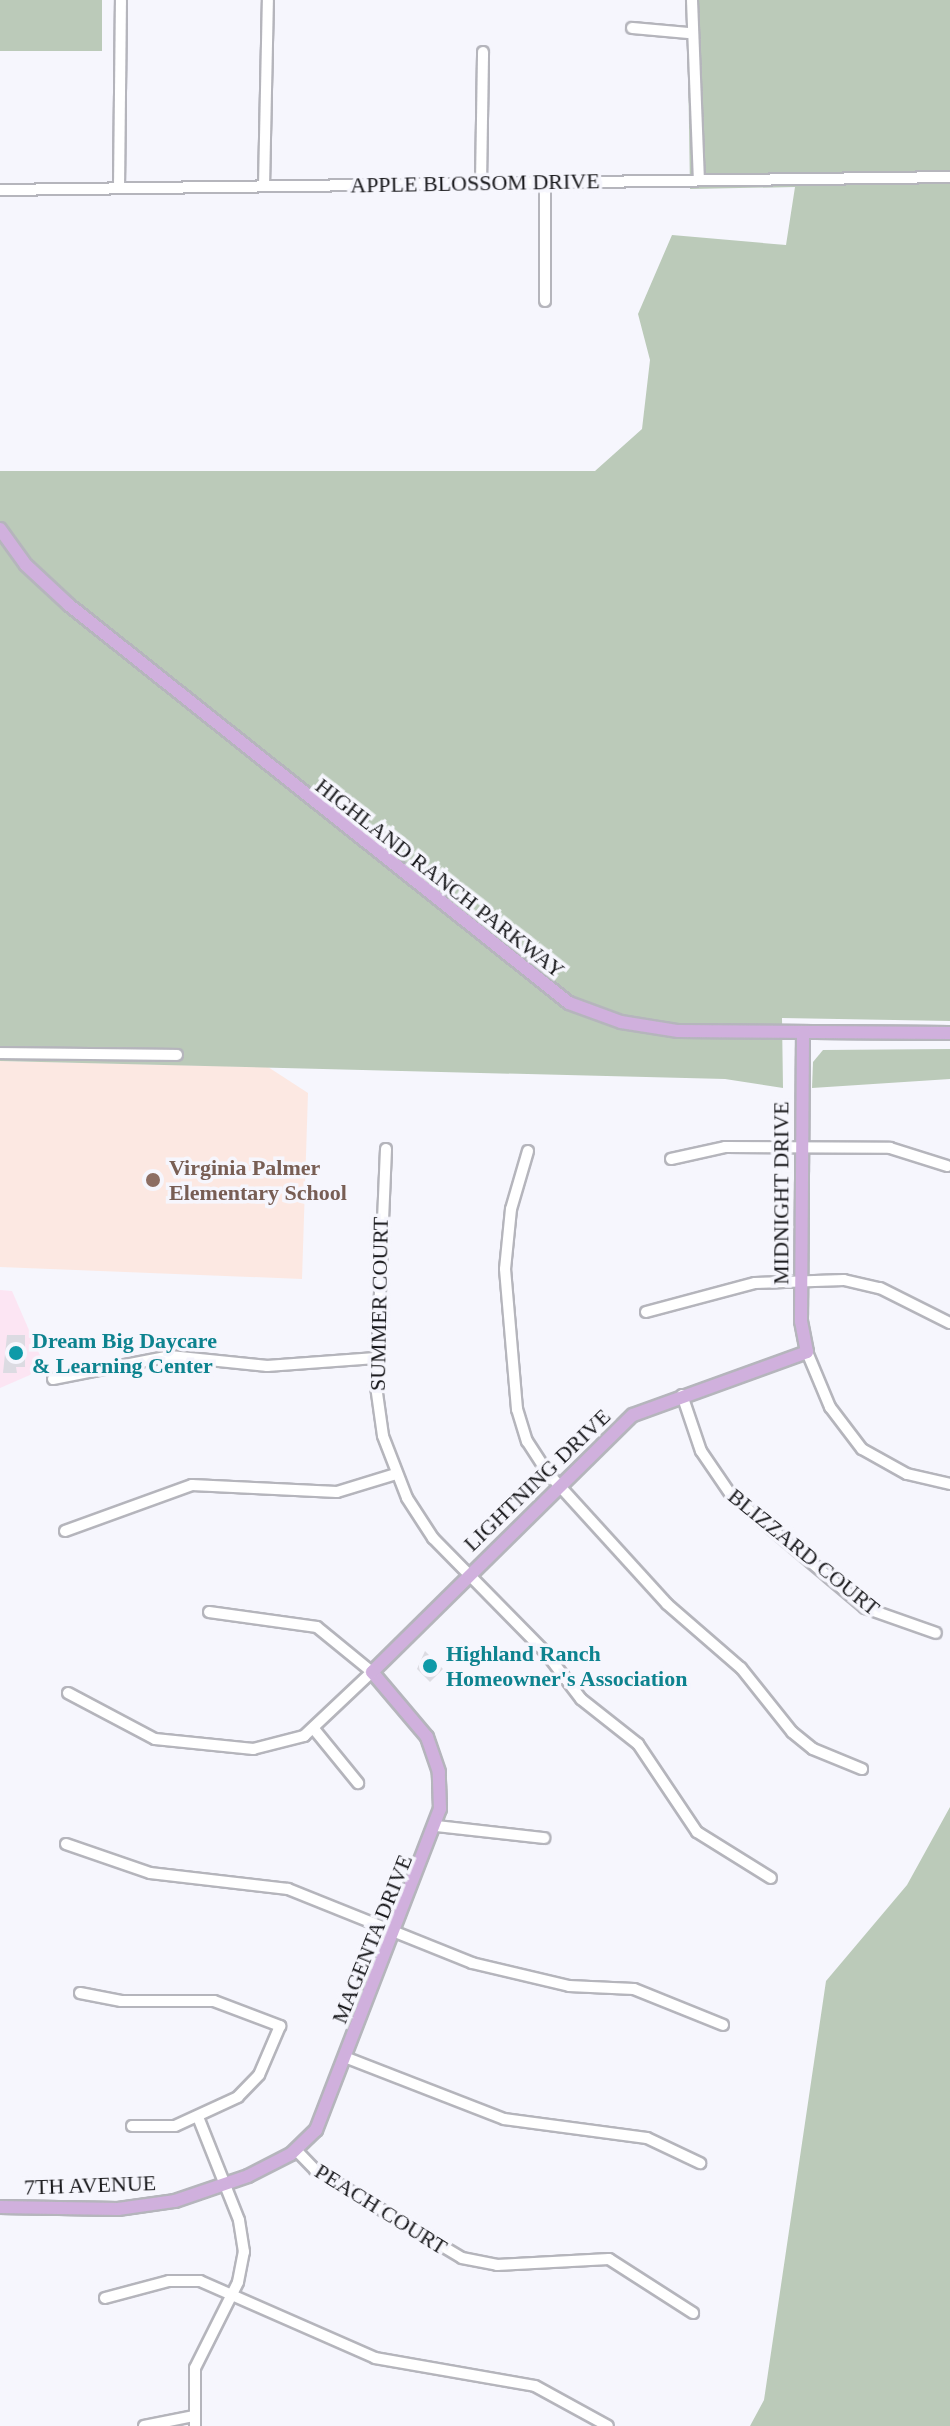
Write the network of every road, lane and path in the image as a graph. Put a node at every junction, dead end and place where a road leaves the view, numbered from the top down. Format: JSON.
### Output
{"nodes":[{"id":1,"x":121,"y":0,"type":"edge"},
{"id":2,"x":268,"y":0,"type":"edge"},
{"id":3,"x":692,"y":0,"type":"edge"},
{"id":4,"x":632,"y":28,"type":"dead end"},
{"id":5,"x":689,"y":33,"type":"junction"},
{"id":6,"x":483,"y":52,"type":"dead end"},
{"id":7,"x":950,"y":177,"type":"edge"},
{"id":8,"x":699,"y":180,"type":"junction"},
{"id":9,"x":545,"y":182,"type":"junction"},
{"id":10,"x":481,"y":183,"type":"junction"},
{"id":11,"x":264,"y":186,"type":"junction"},
{"id":12,"x":119,"y":188,"type":"junction"},
{"id":13,"x":0,"y":190,"type":"edge"},
{"id":14,"x":545,"y":301,"type":"dead end"},
{"id":15,"x":0,"y":529,"type":"edge"},
{"id":16,"x":803,"y":1032,"type":"junction"},
{"id":17,"x":950,"y":1033,"type":"edge"},
{"id":18,"x":0,"y":1053,"type":"edge"},
{"id":19,"x":177,"y":1055,"type":"dead end"},
{"id":20,"x":802,"y":1147,"type":"junction"},
{"id":21,"x":386,"y":1149,"type":"dead end"},
{"id":22,"x":528,"y":1151,"type":"dead end"},
{"id":23,"x":671,"y":1159,"type":"dead end"},
{"id":24,"x":947,"y":1166,"type":"dead end"},
{"id":25,"x":801,"y":1280,"type":"junction"},
{"id":26,"x":646,"y":1312,"type":"dead end"},
{"id":27,"x":950,"y":1323,"type":"edge"},
{"id":28,"x":807,"y":1352,"type":"junction"},
{"id":29,"x":376,"y":1358,"type":"junction"},
{"id":30,"x":53,"y":1379,"type":"dead end"},
{"id":31,"x":682,"y":1395,"type":"junction"},
{"id":32,"x":396,"y":1474,"type":"junction"},
{"id":33,"x":950,"y":1484,"type":"edge"},
{"id":34,"x":559,"y":1485,"type":"junction"},
{"id":35,"x":65,"y":1531,"type":"dead end"},
{"id":36,"x":469,"y":1575,"type":"junction"},
{"id":37,"x":209,"y":1612,"type":"dead end"},
{"id":38,"x":936,"y":1633,"type":"dead end"},
{"id":39,"x":372,"y":1672,"type":"junction"},
{"id":40,"x":68,"y":1693,"type":"dead end"},
{"id":41,"x":314,"y":1729,"type":"junction"},
{"id":42,"x":862,"y":1769,"type":"dead end"},
{"id":43,"x":358,"y":1783,"type":"dead end"},
{"id":44,"x":437,"y":1826,"type":"junction"},
{"id":45,"x":544,"y":1838,"type":"dead end"},
{"id":46,"x":66,"y":1844,"type":"dead end"},
{"id":47,"x":771,"y":1878,"type":"dead end"},
{"id":48,"x":396,"y":1934,"type":"junction"},
{"id":49,"x":80,"y":1993,"type":"dead end"},
{"id":50,"x":723,"y":2025,"type":"dead end"},
{"id":51,"x":347,"y":2058,"type":"junction"},
{"id":52,"x":198,"y":2117,"type":"junction"},
{"id":53,"x":132,"y":2126,"type":"dead end"},
{"id":54,"x":296,"y":2150,"type":"junction"},
{"id":55,"x":700,"y":2163,"type":"dead end"},
{"id":56,"x":226,"y":2186,"type":"junction"},
{"id":57,"x":0,"y":2207,"type":"edge"},
{"id":58,"x":233,"y":2294,"type":"junction"},
{"id":59,"x":105,"y":2298,"type":"dead end"},
{"id":60,"x":693,"y":2313,"type":"dead end"},
{"id":61,"x":194,"y":2421,"type":"edge"},
{"id":62,"x":144,"y":2426,"type":"edge"},
{"id":63,"x":608,"y":2426,"type":"edge"}],
"edges":[{"from":1,"to":12,"type":"street"},
{"from":2,"to":11,"type":"street"},
{"from":3,"to":5,"type":"street"},
{"from":4,"to":5,"type":"street"},
{"from":5,"to":8,"type":"street"},
{"from":6,"to":10,"type":"street"},
{"from":7,"to":8,"type":"street","name":"APPLE BLOSSOM DRIVE"},
{"from":8,"to":9,"type":"street","name":"APPLE BLOSSOM DRIVE"},
{"from":9,"to":10,"type":"street","name":"APPLE BLOSSOM DRIVE"},
{"from":9,"to":14,"type":"street"},
{"from":10,"to":11,"type":"street","name":"APPLE BLOSSOM DRIVE"},
{"from":11,"to":12,"type":"street","name":"APPLE BLOSSOM DRIVE"},
{"from":12,"to":13,"type":"street","name":"APPLE BLOSSOM DRIVE"},
{"from":15,"to":16,"type":"main road","name":"HIGHLAND RANCH PARKWAY"},
{"from":16,"to":17,"type":"main road","name":"HIGHLAND RANCH PARKWAY"},
{"from":16,"to":20,"type":"main road","name":"MIDNIGHT DRIVE"},
{"from":18,"to":19,"type":"street"},
{"from":20,"to":23,"type":"street"},
{"from":20,"to":24,"type":"street"},
{"from":20,"to":25,"type":"main road","name":"MIDNIGHT DRIVE"},
{"from":21,"to":29,"type":"street","name":"SUMMER COURT"},
{"from":22,"to":34,"type":"street"},
{"from":25,"to":26,"type":"street"},
{"from":25,"to":27,"type":"street"},
{"from":25,"to":28,"type":"main road","name":"MIDNIGHT DRIVE"},
{"from":28,"to":31,"type":"main road","name":"LIGHTNING DRIVE"},
{"from":28,"to":33,"type":"street"},
{"from":29,"to":30,"type":"street"},
{"from":29,"to":32,"type":"street","name":"SUMMER COURT"},
{"from":31,"to":34,"type":"main road","name":"LIGHTNING DRIVE"},
{"from":31,"to":38,"type":"street","name":"BLIZZARD COURT"},
{"from":32,"to":35,"type":"street"},
{"from":32,"to":36,"type":"street","name":"SUMMER COURT"},
{"from":34,"to":36,"type":"main road","name":"LIGHTNING DRIVE"},
{"from":34,"to":42,"type":"street"},
{"from":36,"to":39,"type":"main road","name":"LIGHTNING DRIVE"},
{"from":36,"to":47,"type":"street","name":"SUMMER COURT"},
{"from":37,"to":39,"type":"street"},
{"from":39,"to":41,"type":"street"},
{"from":39,"to":44,"type":"main road","name":"MAGENTA DRIVE"},
{"from":40,"to":41,"type":"street"},
{"from":41,"to":43,"type":"street"},
{"from":44,"to":45,"type":"street"},
{"from":44,"to":48,"type":"main road","name":"MAGENTA DRIVE"},
{"from":46,"to":48,"type":"street"},
{"from":48,"to":50,"type":"street"},
{"from":48,"to":51,"type":"main road","name":"MAGENTA DRIVE"},
{"from":49,"to":52,"type":"street"},
{"from":51,"to":54,"type":"main road","name":"MAGENTA DRIVE"},
{"from":51,"to":55,"type":"street"},
{"from":52,"to":53,"type":"street"},
{"from":52,"to":56,"type":"street"},
{"from":54,"to":56,"type":"main road","name":"MAGENTA DRIVE"},
{"from":54,"to":60,"type":"street","name":"PEACH COURT"},
{"from":56,"to":57,"type":"main road","name":"7TH AVENUE"},
{"from":56,"to":58,"type":"street"},
{"from":58,"to":59,"type":"street"},
{"from":58,"to":61,"type":"street"},
{"from":58,"to":63,"type":"street"},
{"from":61,"to":62,"type":"street"}]}
